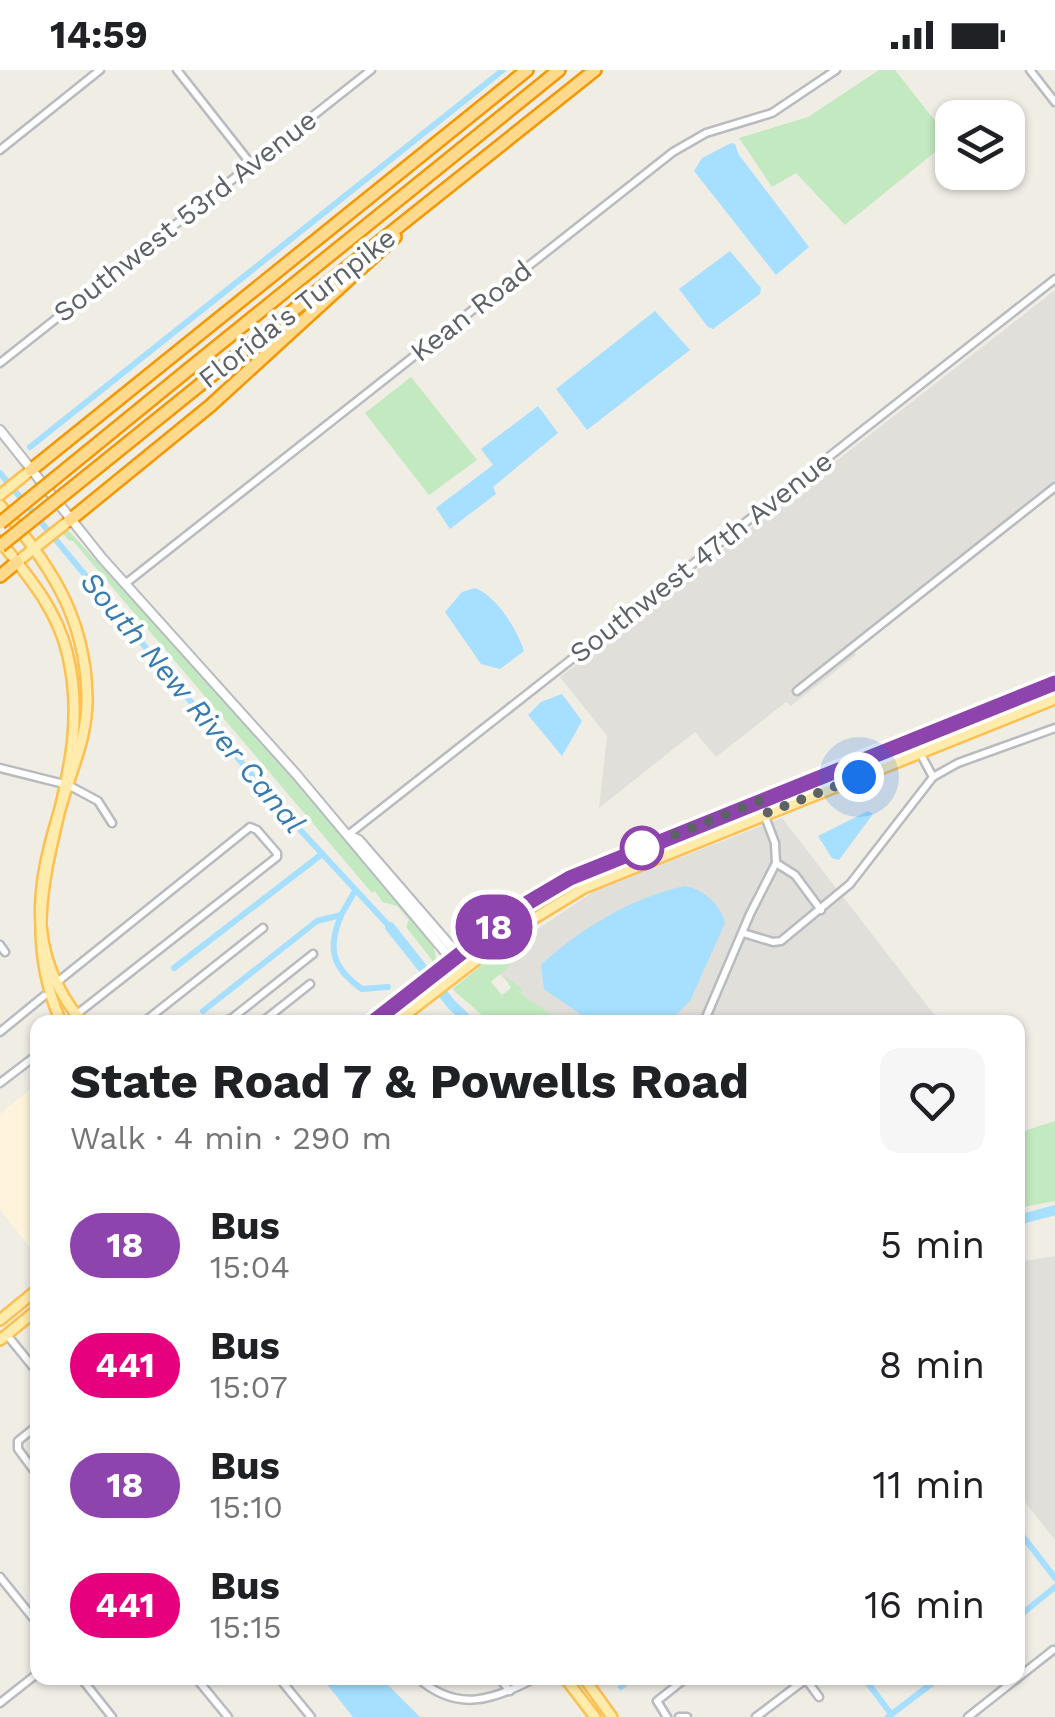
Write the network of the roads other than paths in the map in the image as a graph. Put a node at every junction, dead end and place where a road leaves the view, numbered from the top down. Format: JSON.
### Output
{"nodes":[{"id":1,"x":100,"y":70,"type":"edge"},
{"id":2,"x":176,"y":70,"type":"edge"},
{"id":3,"x":371,"y":70,"type":"edge"},
{"id":4,"x":528,"y":70,"type":"edge"},
{"id":5,"x":559,"y":70,"type":"edge"},
{"id":6,"x":595,"y":70,"type":"edge"},
{"id":7,"x":836,"y":70,"type":"edge"},
{"id":8,"x":1030,"y":70,"type":"edge"},
{"id":9,"x":1055,"y":102,"type":"edge"},
{"id":10,"x":0,"y":150,"type":"edge"},
{"id":11,"x":251,"y":164,"type":"junction"},
{"id":12,"x":420,"y":212,"type":"junction"},
{"id":13,"x":1055,"y":278,"type":"edge"},
{"id":14,"x":0,"y":363,"type":"edge"},
{"id":15,"x":0,"y":430,"type":"edge"},
{"id":16,"x":32,"y":470,"type":"junction"},
{"id":17,"x":1055,"y":486,"type":"edge"},
{"id":18,"x":2,"y":494,"type":"edge"},
{"id":19,"x":0,"y":505,"type":"edge"},
{"id":20,"x":0,"y":523,"type":"edge"},
{"id":21,"x":66,"y":524,"type":"junction"},
{"id":22,"x":0,"y":544,"type":"edge"},
{"id":23,"x":39,"y":546,"type":"junction"},
{"id":24,"x":17,"y":562,"type":"junction"},
{"id":25,"x":0,"y":576,"type":"edge"},
{"id":26,"x":125,"y":584,"type":"junction"},
{"id":27,"x":1055,"y":683,"type":"edge"},
{"id":28,"x":796,"y":691,"type":"dead end"},
{"id":29,"x":1054,"y":698,"type":"edge"},
{"id":30,"x":1055,"y":728,"type":"edge"},
{"id":31,"x":913,"y":740,"type":"junction"},
{"id":32,"x":918,"y":753,"type":"junction"},
{"id":33,"x":0,"y":768,"type":"edge"},
{"id":34,"x":934,"y":778,"type":"junction"},
{"id":35,"x":54,"y":782,"type":"junction"},
{"id":36,"x":68,"y":785,"type":"junction"},
{"id":37,"x":49,"y":798,"type":"dead end"},
{"id":38,"x":759,"y":801,"type":"junction"},
{"id":39,"x":764,"y":814,"type":"junction"},
{"id":40,"x":112,"y":823,"type":"dead end"},
{"id":41,"x":348,"y":835,"type":"junction"},
{"id":42,"x":612,"y":860,"type":"junction"},
{"id":43,"x":776,"y":863,"type":"junction"},
{"id":44,"x":594,"y":883,"type":"junction"},
{"id":45,"x":393,"y":893,"type":"junction"},
{"id":46,"x":409,"y":896,"type":"junction"},
{"id":47,"x":821,"y":910,"type":"junction"},
{"id":48,"x":263,"y":928,"type":"dead end"},
{"id":49,"x":743,"y":933,"type":"junction"},
{"id":50,"x":313,"y":954,"type":"dead end"},
{"id":51,"x":455,"y":958,"type":"junction"},
{"id":52,"x":465,"y":969,"type":"junction"},
{"id":53,"x":34,"y":971,"type":"dead end"},
{"id":54,"x":56,"y":983,"type":"junction"},
{"id":55,"x":310,"y":984,"type":"dead end"},
{"id":56,"x":44,"y":996,"type":"junction"},
{"id":57,"x":57,"y":1015,"type":"edge"},
{"id":58,"x":76,"y":1015,"type":"edge"},
{"id":59,"x":84,"y":1015,"type":"edge"},
{"id":60,"x":153,"y":1015,"type":"edge"},
{"id":61,"x":237,"y":1015,"type":"edge"},
{"id":62,"x":271,"y":1015,"type":"edge"},
{"id":63,"x":382,"y":1015,"type":"edge"},
{"id":64,"x":405,"y":1015,"type":"edge"},
{"id":65,"x":707,"y":1015,"type":"edge"},
{"id":66,"x":0,"y":1032,"type":"edge"},
{"id":67,"x":30,"y":1060,"type":"edge"},
{"id":68,"x":0,"y":1084,"type":"edge"},
{"id":69,"x":30,"y":1295,"type":"edge"},
{"id":70,"x":13,"y":1309,"type":"junction"},
{"id":71,"x":30,"y":1315,"type":"edge"},
{"id":72,"x":0,"y":1320,"type":"edge"},
{"id":73,"x":3,"y":1337,"type":"edge"},
{"id":74,"x":30,"y":1365,"type":"edge"},
{"id":75,"x":30,"y":1432,"type":"edge"},
{"id":76,"x":30,"y":1465,"type":"edge"},
{"id":77,"x":0,"y":1576,"type":"edge"},
{"id":78,"x":30,"y":1614,"type":"edge"},
{"id":79,"x":1053,"y":1650,"type":"edge"},
{"id":80,"x":1025,"y":1672,"type":"edge"},
{"id":81,"x":30,"y":1679,"type":"edge"},
{"id":82,"x":87,"y":1685,"type":"edge"},
{"id":83,"x":202,"y":1685,"type":"edge"},
{"id":84,"x":285,"y":1685,"type":"edge"},
{"id":85,"x":428,"y":1685,"type":"edge"},
{"id":86,"x":504,"y":1685,"type":"edge"},
{"id":87,"x":522,"y":1685,"type":"edge"},
{"id":88,"x":570,"y":1685,"type":"edge"},
{"id":89,"x":590,"y":1685,"type":"edge"},
{"id":90,"x":677,"y":1685,"type":"edge"},
{"id":91,"x":796,"y":1685,"type":"edge"},
{"id":92,"x":810,"y":1685,"type":"edge"},
{"id":93,"x":1009,"y":1685,"type":"edge"},
{"id":94,"x":510,"y":1692,"type":"junction"},
{"id":95,"x":819,"y":1697,"type":"dead end"},
{"id":96,"x":0,"y":1703,"type":"edge"},
{"id":97,"x":610,"y":1716,"type":"edge"},
{"id":98,"x":112,"y":1717,"type":"edge"},
{"id":99,"x":228,"y":1717,"type":"edge"},
{"id":100,"x":310,"y":1717,"type":"edge"},
{"id":101,"x":595,"y":1717,"type":"edge"},
{"id":102,"x":676,"y":1717,"type":"edge"},
{"id":103,"x":756,"y":1717,"type":"edge"},
{"id":104,"x":968,"y":1717,"type":"edge"}],
"edges":[{"from":1,"to":10,"type":"street"},
{"from":2,"to":11,"type":"street"},
{"from":3,"to":11,"type":"street","name":"Southwest 53rd Avenue"},
{"from":4,"to":16,"type":"highway"},
{"from":5,"to":20,"type":"highway","name":"Florida's Turnpike","bridge":true},
{"from":6,"to":12,"type":"highway","name":"Florida's Turnpike"},
{"from":7,"to":26,"type":"street","name":"Kean Road"},
{"from":8,"to":9,"type":"street"},
{"from":11,"to":14,"type":"street","name":"Southwest 53rd Avenue"},
{"from":12,"to":21,"type":"highway"},
{"from":12,"to":22,"type":"highway","name":"Florida's Turnpike","bridge":true},
{"from":13,"to":41,"type":"street","name":"Southwest 47th Avenue"},
{"from":15,"to":16,"type":"street"},
{"from":16,"to":18,"type":"main road"},
{"from":16,"to":21,"type":"street"},
{"from":17,"to":28,"type":"street"},
{"from":19,"to":23,"type":"main road"},
{"from":21,"to":23,"type":"main road"},
{"from":21,"to":26,"type":"street"},
{"from":22,"to":24,"type":"main road"},
{"from":23,"to":24,"type":"main road"},
{"from":23,"to":36,"type":"main road"},
{"from":24,"to":25,"type":"highway"},
{"from":24,"to":35,"type":"main road"},
{"from":26,"to":41,"type":"street"},
{"from":27,"to":31,"type":"main road"},
{"from":29,"to":32,"type":"main road"},
{"from":30,"to":34,"type":"street"},
{"from":31,"to":32,"type":"street"},
{"from":31,"to":38,"type":"main road"},
{"from":32,"to":34,"type":"street"},
{"from":32,"to":39,"type":"main road"},
{"from":33,"to":35,"type":"street"},
{"from":34,"to":47,"type":"street"},
{"from":35,"to":36,"type":"street"},
{"from":35,"to":37,"type":"main road"},
{"from":36,"to":40,"type":"street"},
{"from":36,"to":54,"type":"main road"},
{"from":38,"to":39,"type":"street"},
{"from":38,"to":42,"type":"main road"},
{"from":39,"to":43,"type":"street"},
{"from":39,"to":44,"type":"main road"},
{"from":41,"to":45,"type":"street"},
{"from":41,"to":46,"type":"street"},
{"from":42,"to":44,"type":"main road"},
{"from":42,"to":51,"type":"main road"},
{"from":43,"to":47,"type":"street"},
{"from":43,"to":49,"type":"street"},
{"from":44,"to":52,"type":"main road"},
{"from":45,"to":46,"type":"street"},
{"from":45,"to":51,"type":"street"},
{"from":46,"to":51,"type":"street"},
{"from":47,"to":49,"type":"street"},
{"from":48,"to":60,"type":"street"},
{"from":49,"to":65,"type":"street"},
{"from":50,"to":61,"type":"street"},
{"from":51,"to":52,"type":"street"},
{"from":51,"to":63,"type":"main road"},
{"from":52,"to":64,"type":"main road"},
{"from":53,"to":56,"type":"main road"},
{"from":54,"to":58,"type":"main road"},
{"from":54,"to":59,"type":"street"},
{"from":55,"to":62,"type":"street"},
{"from":56,"to":57,"type":"main road"},
{"from":56,"to":66,"type":"street"},
{"from":67,"to":68,"type":"street"},
{"from":69,"to":70,"type":"main road"},
{"from":70,"to":72,"type":"main road"},
{"from":70,"to":73,"type":"main road"},
{"from":71,"to":73,"type":"main road"},
{"from":73,"to":74,"type":"street"},
{"from":75,"to":76,"type":"street"},
{"from":77,"to":78,"type":"street"},
{"from":79,"to":80,"type":"street"},
{"from":81,"to":96,"type":"street"},
{"from":82,"to":98,"type":"street"},
{"from":83,"to":99,"type":"street"},
{"from":84,"to":100,"type":"street"},
{"from":85,"to":94,"type":"street"},
{"from":86,"to":94,"type":"street"},
{"from":87,"to":94,"type":"street"},
{"from":88,"to":101,"type":"main road"},
{"from":89,"to":97,"type":"main road"},
{"from":90,"to":102,"type":"street"},
{"from":91,"to":103,"type":"street"},
{"from":92,"to":95,"type":"street"},
{"from":93,"to":104,"type":"street"}]}
